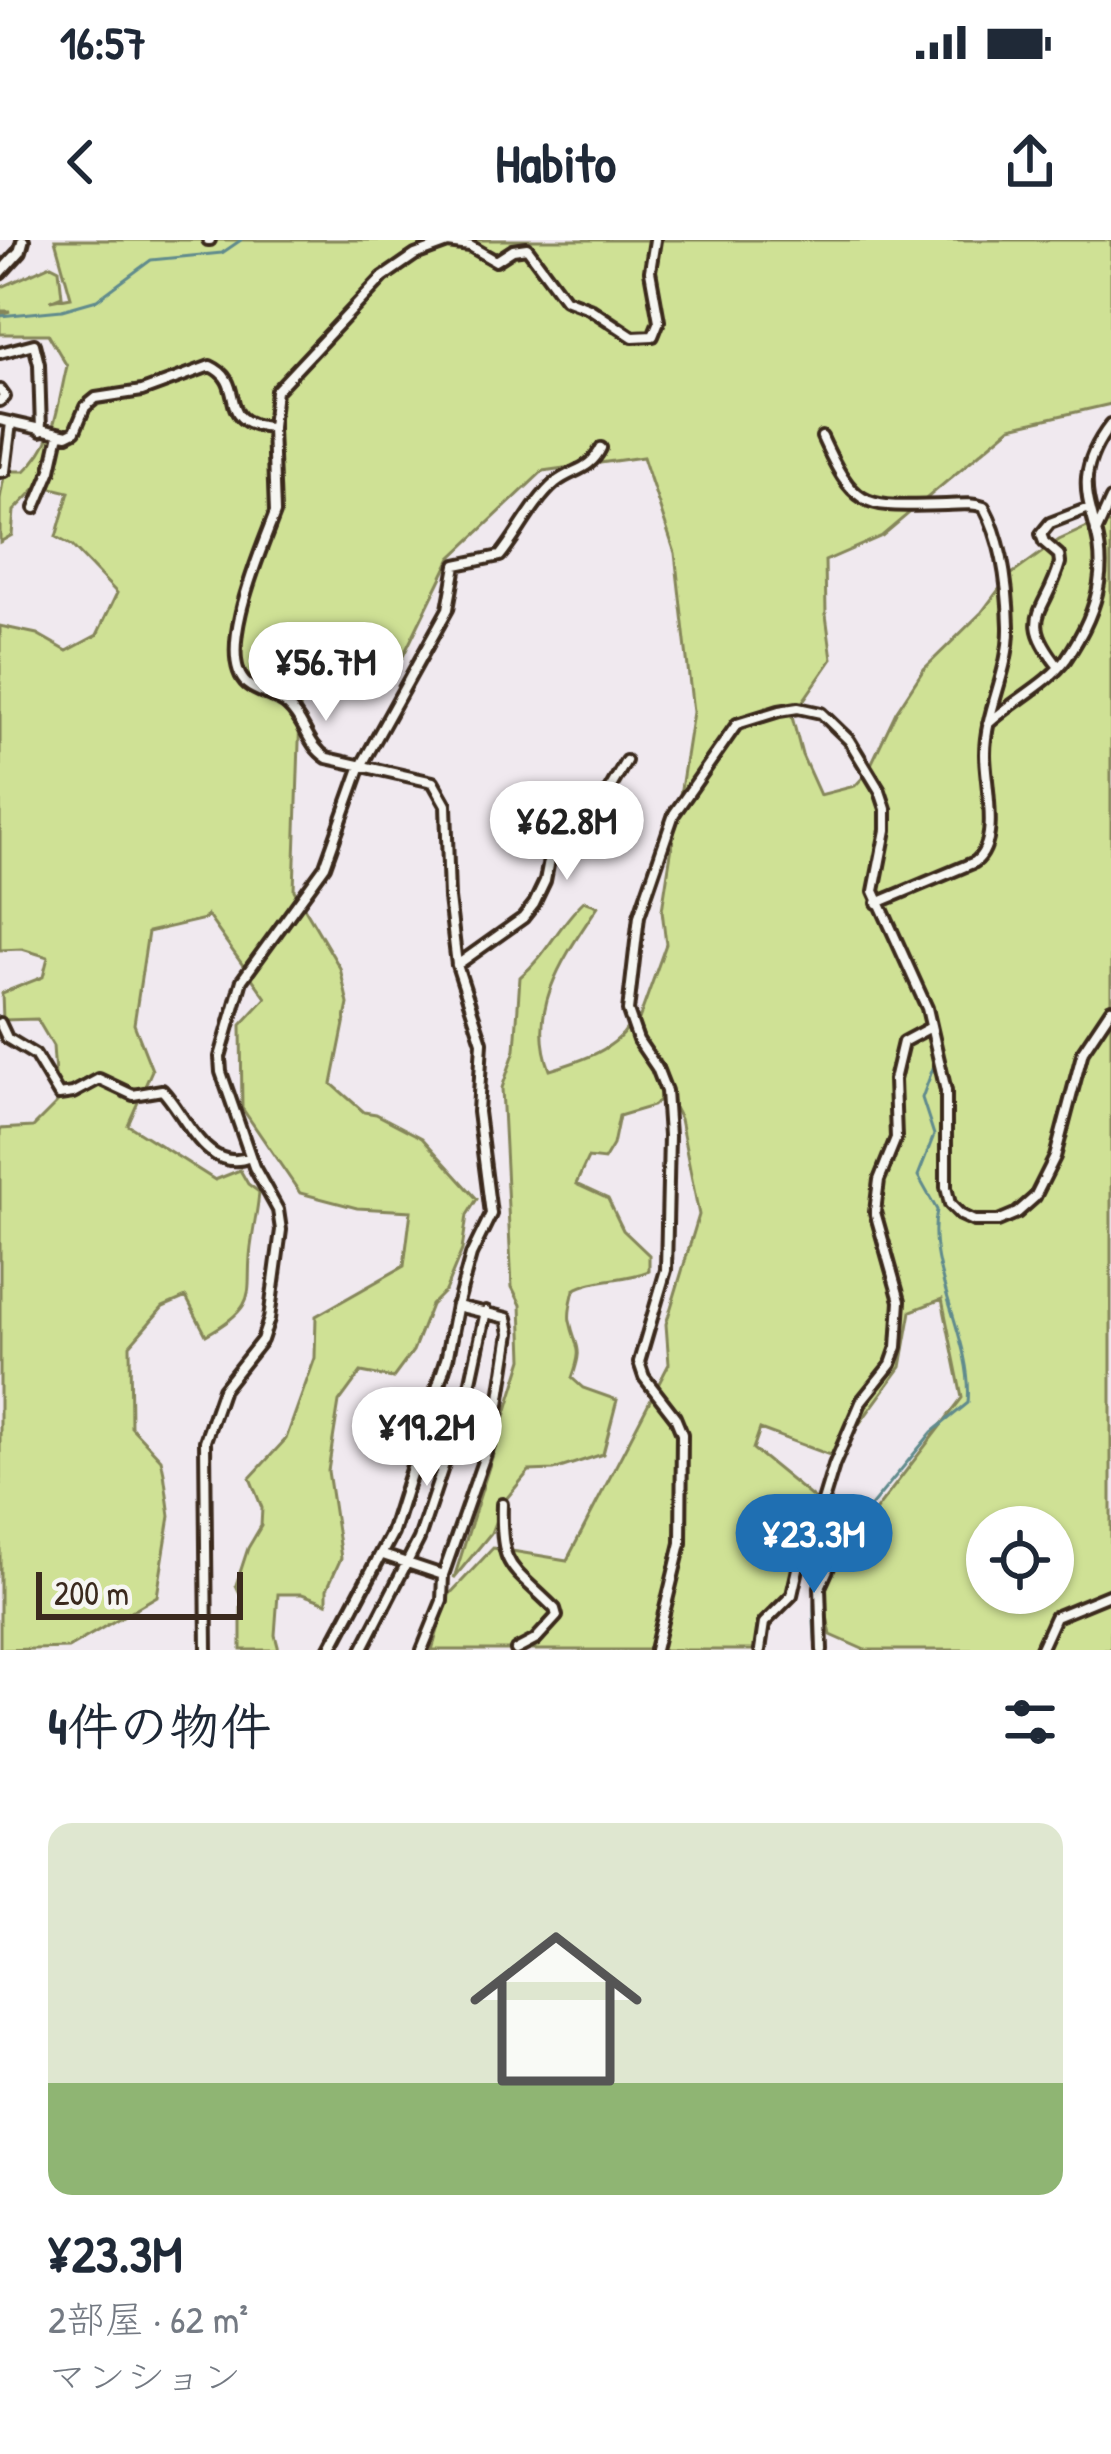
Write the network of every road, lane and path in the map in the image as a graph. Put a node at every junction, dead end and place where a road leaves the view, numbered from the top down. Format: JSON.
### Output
{"nodes":[{"id":1,"x":23,"y":240,"type":"edge"},
{"id":2,"x":655,"y":240,"type":"edge"},
{"id":3,"x":0,"y":273,"type":"edge"},
{"id":4,"x":0,"y":353,"type":"edge"},
{"id":5,"x":0,"y":390,"type":"edge"},
{"id":6,"x":0,"y":401,"type":"edge"},
{"id":7,"x":0,"y":420,"type":"edge"},
{"id":8,"x":11,"y":424,"type":"junction"},
{"id":9,"x":1111,"y":424,"type":"edge"},
{"id":10,"x":272,"y":427,"type":"junction"},
{"id":11,"x":41,"y":430,"type":"junction"},
{"id":12,"x":59,"y":434,"type":"junction"},
{"id":13,"x":822,"y":437,"type":"dead end"},
{"id":14,"x":602,"y":448,"type":"dead end"},
{"id":15,"x":0,"y":472,"type":"edge"},
{"id":16,"x":1111,"y":499,"type":"edge"},
{"id":17,"x":35,"y":508,"type":"dead end"},
{"id":18,"x":1089,"y":508,"type":"junction"},
{"id":19,"x":1095,"y":533,"type":"junction"},
{"id":20,"x":1059,"y":667,"type":"junction"},
{"id":21,"x":987,"y":725,"type":"junction"},
{"id":22,"x":626,"y":761,"type":"dead end"},
{"id":23,"x":360,"y":768,"type":"junction"},
{"id":24,"x":878,"y":903,"type":"junction"},
{"id":25,"x":457,"y":965,"type":"junction"},
{"id":26,"x":1111,"y":1009,"type":"edge"},
{"id":27,"x":0,"y":1024,"type":"edge"},
{"id":28,"x":931,"y":1028,"type":"junction"},
{"id":29,"x":250,"y":1157,"type":"junction"},
{"id":30,"x":457,"y":1306,"type":"junction"},
{"id":31,"x":486,"y":1311,"type":"junction"},
{"id":32,"x":452,"y":1438,"type":"junction"},
{"id":33,"x":486,"y":1448,"type":"junction"},
{"id":34,"x":502,"y":1504,"type":"dead end"},
{"id":35,"x":819,"y":1528,"type":"junction"},
{"id":36,"x":383,"y":1555,"type":"junction"},
{"id":37,"x":409,"y":1564,"type":"junction"},
{"id":38,"x":443,"y":1575,"type":"junction"},
{"id":39,"x":1111,"y":1594,"type":"edge"},
{"id":40,"x":207,"y":1650,"type":"edge"},
{"id":41,"x":330,"y":1650,"type":"edge"},
{"id":42,"x":362,"y":1650,"type":"edge"},
{"id":43,"x":422,"y":1650,"type":"edge"},
{"id":44,"x":515,"y":1650,"type":"edge"},
{"id":45,"x":655,"y":1650,"type":"edge"},
{"id":46,"x":760,"y":1650,"type":"edge"},
{"id":47,"x":822,"y":1650,"type":"edge"},
{"id":48,"x":1040,"y":1650,"type":"edge"}],
"edges":[{"from":1,"to":3,"type":"street"},
{"from":2,"to":10,"type":"street"},
{"from":4,"to":11,"type":"street"},
{"from":5,"to":6,"type":"street"},
{"from":7,"to":8,"type":"street"},
{"from":8,"to":11,"type":"street"},
{"from":8,"to":15,"type":"street"},
{"from":9,"to":18,"type":"street"},
{"from":10,"to":12,"type":"street"},
{"from":10,"to":23,"type":"street"},
{"from":11,"to":12,"type":"street"},
{"from":12,"to":17,"type":"street"},
{"from":13,"to":21,"type":"street"},
{"from":14,"to":23,"type":"street"},
{"from":16,"to":19,"type":"street"},
{"from":18,"to":19,"type":"street"},
{"from":18,"to":20,"type":"street"},
{"from":19,"to":20,"type":"street"},
{"from":20,"to":21,"type":"street"},
{"from":21,"to":24,"type":"street"},
{"from":22,"to":25,"type":"street"},
{"from":23,"to":25,"type":"street"},
{"from":23,"to":29,"type":"street"},
{"from":24,"to":28,"type":"street"},
{"from":24,"to":45,"type":"street"},
{"from":25,"to":30,"type":"street"},
{"from":26,"to":28,"type":"street"},
{"from":27,"to":29,"type":"street"},
{"from":28,"to":35,"type":"street"},
{"from":29,"to":40,"type":"street"},
{"from":30,"to":31,"type":"street"},
{"from":30,"to":36,"type":"street"},
{"from":31,"to":32,"type":"street"},
{"from":31,"to":33,"type":"street"},
{"from":32,"to":33,"type":"street"},
{"from":32,"to":37,"type":"street"},
{"from":33,"to":38,"type":"street"},
{"from":34,"to":44,"type":"street"},
{"from":35,"to":46,"type":"street"},
{"from":35,"to":47,"type":"street"},
{"from":36,"to":37,"type":"street"},
{"from":36,"to":41,"type":"street"},
{"from":37,"to":38,"type":"street"},
{"from":37,"to":42,"type":"street"},
{"from":38,"to":43,"type":"street"},
{"from":39,"to":48,"type":"street"}]}
